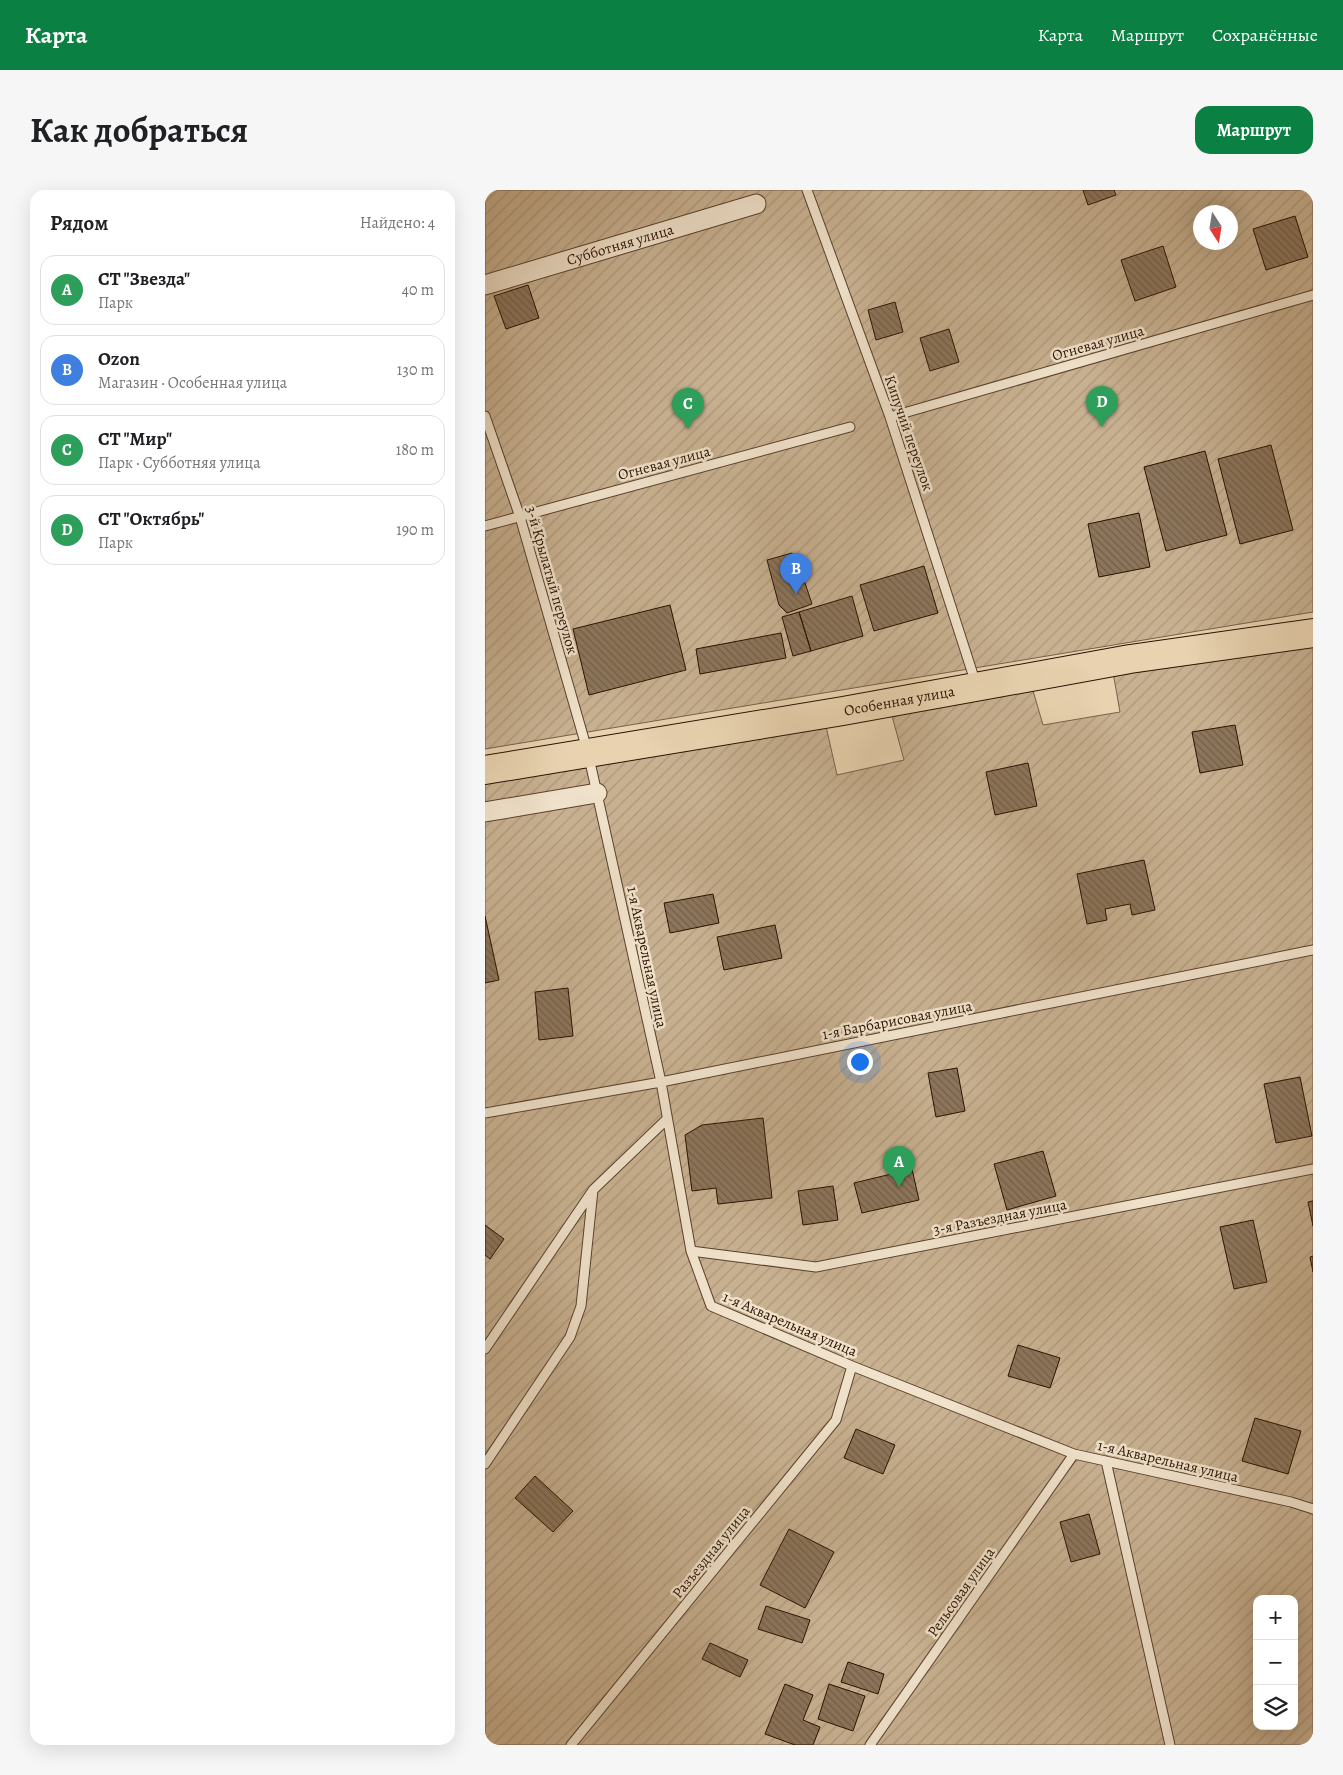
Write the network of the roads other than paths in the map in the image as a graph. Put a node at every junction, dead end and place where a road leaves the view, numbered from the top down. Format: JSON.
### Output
{"nodes":[{"id":1,"x":807,"y":190,"type":"edge"},
{"id":2,"x":756,"y":204,"type":"dead end"},
{"id":3,"x":485,"y":286,"type":"edge"},
{"id":4,"x":1313,"y":295,"type":"edge"},
{"id":5,"x":485,"y":416,"type":"edge"},
{"id":6,"x":890,"y":417,"type":"junction"},
{"id":7,"x":851,"y":427,"type":"dead end"},
{"id":8,"x":520,"y":516,"type":"junction"},
{"id":9,"x":485,"y":526,"type":"edge"},
{"id":10,"x":1313,"y":633,"type":"edge"},
{"id":11,"x":977,"y":686,"type":"junction"},
{"id":12,"x":588,"y":753,"type":"junction"},
{"id":13,"x":485,"y":770,"type":"edge"},
{"id":14,"x":597,"y":793,"type":"junction"},
{"id":15,"x":485,"y":812,"type":"edge"},
{"id":16,"x":1313,"y":950,"type":"edge"},
{"id":17,"x":661,"y":1082,"type":"junction"},
{"id":18,"x":485,"y":1113,"type":"edge"},
{"id":19,"x":667,"y":1119,"type":"junction"},
{"id":20,"x":1313,"y":1169,"type":"edge"},
{"id":21,"x":593,"y":1190,"type":"junction"},
{"id":22,"x":691,"y":1251,"type":"junction"},
{"id":23,"x":485,"y":1349,"type":"edge"},
{"id":24,"x":852,"y":1366,"type":"junction"},
{"id":25,"x":1074,"y":1454,"type":"junction"},
{"id":26,"x":1106,"y":1461,"type":"junction"},
{"id":27,"x":485,"y":1464,"type":"edge"},
{"id":28,"x":1313,"y":1509,"type":"edge"},
{"id":29,"x":571,"y":1745,"type":"edge"},
{"id":30,"x":870,"y":1745,"type":"edge"},
{"id":31,"x":1170,"y":1745,"type":"edge"}],
"edges":[{"from":1,"to":6,"type":"lane","name":"Кипучий переулок"},
{"from":2,"to":3,"type":"street","name":"Субботняя улица"},
{"from":4,"to":6,"type":"lane","name":"Огневая улица"},
{"from":5,"to":8,"type":"lane","name":"3-й Крылатый переулок"},
{"from":6,"to":11,"type":"lane","name":"Кипучий переулок"},
{"from":7,"to":8,"type":"lane","name":"Огневая улица"},
{"from":8,"to":9,"type":"lane","name":"Огневая улица"},
{"from":8,"to":12,"type":"lane","name":"3-й Крылатый переулок"},
{"from":10,"to":11,"type":"main road","name":"Особенная улица"},
{"from":11,"to":12,"type":"main road","name":"Особенная улица"},
{"from":12,"to":13,"type":"main road","name":"Особенная улица"},
{"from":12,"to":14,"type":"lane","name":"1-я Акварельная улица"},
{"from":14,"to":15,"type":"street"},
{"from":14,"to":17,"type":"lane","name":"1-я Акварельная улица"},
{"from":16,"to":17,"type":"lane","name":"1-я Барбарисовая улица"},
{"from":17,"to":18,"type":"lane","name":"1-я Барбарисовая улица"},
{"from":17,"to":19,"type":"lane","name":"1-я Акварельная улица"},
{"from":19,"to":21,"type":"lane"},
{"from":19,"to":22,"type":"lane","name":"1-я Акварельная улица"},
{"from":20,"to":22,"type":"lane","name":"3-я Разъездная улица"},
{"from":21,"to":23,"type":"lane"},
{"from":21,"to":27,"type":"lane"},
{"from":22,"to":24,"type":"lane","name":"1-я Акварельная улица"},
{"from":24,"to":25,"type":"lane","name":"1-я Акварельная улица"},
{"from":24,"to":29,"type":"lane","name":"Разъездная улица"},
{"from":25,"to":26,"type":"lane","name":"1-я Акварельная улица"},
{"from":25,"to":30,"type":"lane","name":"Рельсовая улица"},
{"from":26,"to":28,"type":"lane","name":"1-я Акварельная улица"},
{"from":26,"to":31,"type":"lane"}]}
